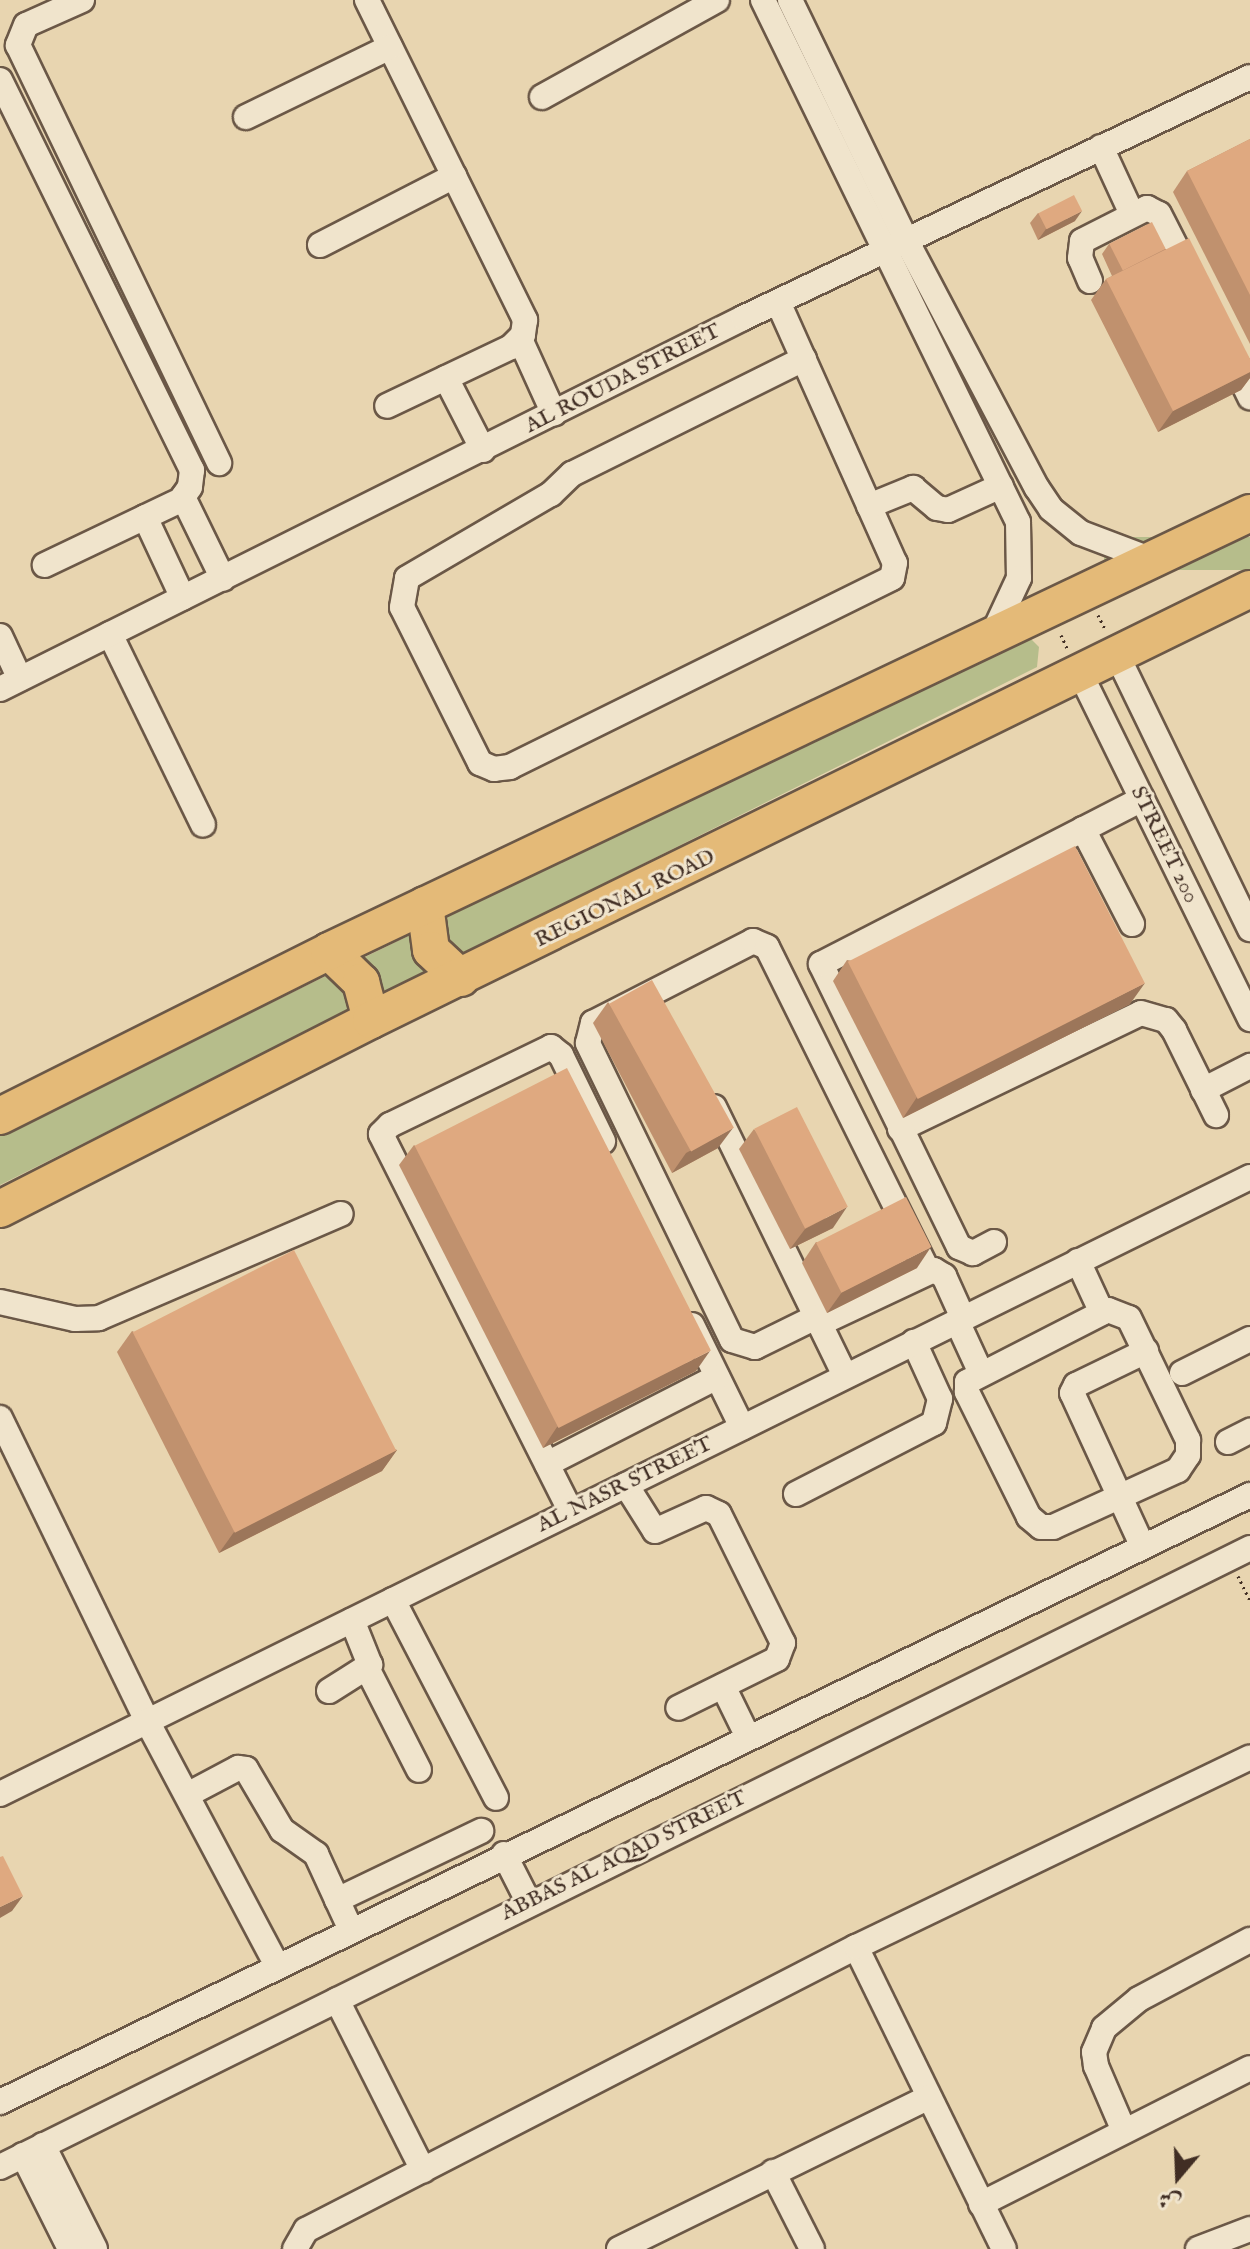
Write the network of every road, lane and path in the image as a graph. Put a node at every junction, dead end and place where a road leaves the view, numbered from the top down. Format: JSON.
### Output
{"nodes":[{"id":1,"x":82,"y":0,"type":"edge"},
{"id":2,"x":367,"y":0,"type":"edge"},
{"id":3,"x":717,"y":0,"type":"edge"},
{"id":4,"x":763,"y":0,"type":"edge"},
{"id":5,"x":790,"y":0,"type":"edge"},
{"id":6,"x":390,"y":47,"type":"junction"},
{"id":7,"x":1250,"y":77,"type":"edge"},
{"id":8,"x":0,"y":80,"type":"edge"},
{"id":9,"x":542,"y":97,"type":"dead end"},
{"id":10,"x":246,"y":117,"type":"dead end"},
{"id":11,"x":1101,"y":147,"type":"junction"},
{"id":12,"x":454,"y":176,"type":"junction"},
{"id":13,"x":1132,"y":214,"type":"junction"},
{"id":14,"x":320,"y":245,"type":"dead end"},
{"id":15,"x":896,"y":245,"type":"junction"},
{"id":16,"x":1090,"y":281,"type":"dead end"},
{"id":17,"x":1201,"y":299,"type":"edge"},
{"id":18,"x":778,"y":302,"type":"junction"},
{"id":19,"x":1215,"y":327,"type":"edge"},
{"id":20,"x":520,"y":339,"type":"junction"},
{"id":21,"x":804,"y":359,"type":"junction"},
{"id":22,"x":446,"y":378,"type":"junction"},
{"id":23,"x":1250,"y":397,"type":"edge"},
{"id":24,"x":387,"y":406,"type":"dead end"},
{"id":25,"x":554,"y":414,"type":"junction"},
{"id":26,"x":483,"y":450,"type":"junction"},
{"id":27,"x":219,"y":463,"type":"dead end"},
{"id":28,"x":1001,"y":486,"type":"junction"},
{"id":29,"x":183,"y":497,"type":"junction"},
{"id":30,"x":869,"y":506,"type":"junction"},
{"id":31,"x":1250,"y":513,"type":"edge"},
{"id":32,"x":145,"y":517,"type":"junction"},
{"id":33,"x":1155,"y":561,"type":"junction"},
{"id":34,"x":45,"y":565,"type":"dead end"},
{"id":35,"x":223,"y":579,"type":"junction"},
{"id":36,"x":1250,"y":589,"type":"edge"},
{"id":37,"x":1087,"y":593,"type":"junction"},
{"id":38,"x":183,"y":598,"type":"junction"},
{"id":39,"x":1050,"y":611,"type":"junction"},
{"id":40,"x":110,"y":634,"type":"junction"},
{"id":41,"x":0,"y":636,"type":"edge"},
{"id":42,"x":991,"y":638,"type":"junction"},
{"id":43,"x":1116,"y":653,"type":"junction"},
{"id":44,"x":1079,"y":671,"type":"junction"},
{"id":45,"x":10,"y":684,"type":"edge"},
{"id":46,"x":1142,"y":799,"type":"junction"},
{"id":47,"x":203,"y":825,"type":"dead end"},
{"id":48,"x":1083,"y":829,"type":"junction"},
{"id":49,"x":425,"y":905,"type":"junction"},
{"id":50,"x":1132,"y":924,"type":"dead end"},
{"id":51,"x":1250,"y":929,"type":"edge"},
{"id":52,"x":329,"y":951,"type":"junction"},
{"id":53,"x":461,"y":978,"type":"junction"},
{"id":54,"x":658,"y":990,"type":"junction"},
{"id":55,"x":671,"y":1018,"type":"edge"},
{"id":56,"x":1250,"y":1019,"type":"edge"},
{"id":57,"x":371,"y":1020,"type":"junction"},
{"id":58,"x":1250,"y":1066,"type":"edge"},
{"id":59,"x":706,"y":1090,"type":"edge"},
{"id":60,"x":1203,"y":1090,"type":"junction"},
{"id":61,"x":1216,"y":1115,"type":"dead end"},
{"id":62,"x":0,"y":1116,"type":"edge"},
{"id":63,"x":900,"y":1129,"type":"junction"},
{"id":64,"x":615,"y":1167,"type":"edge"},
{"id":65,"x":1250,"y":1177,"type":"edge"},
{"id":66,"x":0,"y":1209,"type":"edge"},
{"id":67,"x":341,"y":1214,"type":"dead end"},
{"id":68,"x":994,"y":1242,"type":"dead end"},
{"id":69,"x":1078,"y":1261,"type":"junction"},
{"id":70,"x":928,"y":1271,"type":"junction"},
{"id":71,"x":0,"y":1302,"type":"edge"},
{"id":72,"x":683,"y":1307,"type":"edge"},
{"id":73,"x":1102,"y":1313,"type":"junction"},
{"id":74,"x":960,"y":1320,"type":"junction"},
{"id":75,"x":818,"y":1321,"type":"junction"},
{"id":76,"x":1250,"y":1339,"type":"edge"},
{"id":77,"x":914,"y":1342,"type":"junction"},
{"id":78,"x":1146,"y":1351,"type":"junction"},
{"id":79,"x":980,"y":1371,"type":"junction"},
{"id":80,"x":1182,"y":1373,"type":"dead end"},
{"id":81,"x":845,"y":1376,"type":"junction"},
{"id":82,"x":717,"y":1377,"type":"junction"},
{"id":83,"x":0,"y":1418,"type":"edge"},
{"id":84,"x":742,"y":1427,"type":"junction"},
{"id":85,"x":1250,"y":1431,"type":"edge"},
{"id":86,"x":1228,"y":1442,"type":"dead end"},
{"id":87,"x":547,"y":1464,"type":"junction"},
{"id":88,"x":626,"y":1485,"type":"junction"},
{"id":89,"x":796,"y":1494,"type":"dead end"},
{"id":90,"x":1250,"y":1495,"type":"edge"},
{"id":91,"x":1119,"y":1497,"type":"junction"},
{"id":92,"x":571,"y":1512,"type":"junction"},
{"id":93,"x":1142,"y":1545,"type":"junction"},
{"id":94,"x":1240,"y":1553,"type":"edge"},
{"id":95,"x":393,"y":1600,"type":"junction"},
{"id":96,"x":1250,"y":1601,"type":"edge"},
{"id":97,"x":352,"y":1620,"type":"junction"},
{"id":98,"x":368,"y":1670,"type":"junction"},
{"id":99,"x":723,"y":1686,"type":"junction"},
{"id":100,"x":329,"y":1691,"type":"dead end"},
{"id":101,"x":678,"y":1708,"type":"dead end"},
{"id":102,"x":147,"y":1721,"type":"junction"},
{"id":103,"x":748,"y":1737,"type":"junction"},
{"id":104,"x":1250,"y":1757,"type":"edge"},
{"id":105,"x":419,"y":1770,"type":"dead end"},
{"id":106,"x":0,"y":1794,"type":"edge"},
{"id":107,"x":187,"y":1795,"type":"junction"},
{"id":108,"x":496,"y":1798,"type":"dead end"},
{"id":109,"x":481,"y":1831,"type":"dead end"},
{"id":110,"x":504,"y":1854,"type":"junction"},
{"id":111,"x":427,"y":1856,"type":"junction"},
{"id":112,"x":440,"y":1885,"type":"junction"},
{"id":113,"x":337,"y":1900,"type":"junction"},
{"id":114,"x":529,"y":1903,"type":"junction"},
{"id":115,"x":351,"y":1930,"type":"junction"},
{"id":116,"x":1250,"y":1940,"type":"edge"},
{"id":117,"x":856,"y":1947,"type":"junction"},
{"id":118,"x":276,"y":1964,"type":"junction"},
{"id":119,"x":337,"y":2000,"type":"junction"},
{"id":120,"x":1250,"y":2068,"type":"edge"},
{"id":121,"x":929,"y":2097,"type":"junction"},
{"id":122,"x":0,"y":2102,"type":"edge"},
{"id":123,"x":1124,"y":2131,"type":"junction"},
{"id":124,"x":33,"y":2150,"type":"junction"},
{"id":125,"x":0,"y":2167,"type":"edge"},
{"id":126,"x":423,"y":2170,"type":"junction"},
{"id":127,"x":773,"y":2172,"type":"junction"},
{"id":128,"x":981,"y":2204,"type":"junction"},
{"id":129,"x":1250,"y":2229,"type":"edge"},
{"id":130,"x":70,"y":2249,"type":"edge"},
{"id":131,"x":95,"y":2249,"type":"edge"},
{"id":132,"x":295,"y":2249,"type":"edge"},
{"id":133,"x":619,"y":2249,"type":"edge"},
{"id":134,"x":812,"y":2249,"type":"edge"},
{"id":135,"x":1004,"y":2249,"type":"edge"},
{"id":136,"x":1198,"y":2249,"type":"edge"}],
"edges":[{"from":1,"to":27,"type":"street"},
{"from":2,"to":6,"type":"street"},
{"from":3,"to":9,"type":"street"},
{"from":4,"to":15,"type":"street"},
{"from":5,"to":15,"type":"street"},
{"from":6,"to":10,"type":"street"},
{"from":6,"to":12,"type":"street"},
{"from":7,"to":11,"type":"street","name":"AL ROUDA STREET"},
{"from":8,"to":29,"type":"street"},
{"from":11,"to":13,"type":"street"},
{"from":11,"to":15,"type":"street","name":"AL ROUDA STREET"},
{"from":12,"to":14,"type":"street"},
{"from":12,"to":20,"type":"street"},
{"from":13,"to":16,"type":"street"},
{"from":13,"to":17,"type":"street"},
{"from":15,"to":18,"type":"street","name":"AL ROUDA STREET"},
{"from":15,"to":28,"type":"street"},
{"from":15,"to":33,"type":"street"},
{"from":18,"to":21,"type":"street"},
{"from":18,"to":25,"type":"street","name":"AL ROUDA STREET"},
{"from":19,"to":23,"type":"street"},
{"from":20,"to":22,"type":"street"},
{"from":20,"to":25,"type":"street"},
{"from":21,"to":30,"type":"street"},
{"from":21,"to":30,"type":"street"},
{"from":22,"to":24,"type":"street"},
{"from":22,"to":26,"type":"street"},
{"from":25,"to":26,"type":"street","name":"AL ROUDA STREET"},
{"from":26,"to":35,"type":"street","name":"AL ROUDA STREET"},
{"from":28,"to":30,"type":"street"},
{"from":28,"to":42,"type":"street"},
{"from":29,"to":32,"type":"street"},
{"from":29,"to":35,"type":"street"},
{"from":31,"to":33,"type":"highway"},
{"from":32,"to":34,"type":"street"},
{"from":32,"to":38,"type":"street"},
{"from":33,"to":37,"type":"highway"},
{"from":35,"to":38,"type":"street","name":"AL ROUDA STREET"},
{"from":36,"to":43,"type":"highway","name":"REGIONAL ROAD"},
{"from":37,"to":39,"type":"highway"},
{"from":37,"to":43,"type":"path"},
{"from":38,"to":40,"type":"street","name":"AL ROUDA STREET"},
{"from":39,"to":42,"type":"highway"},
{"from":39,"to":44,"type":"path"},
{"from":40,"to":45,"type":"street","name":"AL ROUDA STREET"},
{"from":40,"to":47,"type":"street"},
{"from":41,"to":45,"type":"street"},
{"from":42,"to":49,"type":"highway"},
{"from":43,"to":44,"type":"highway","name":"REGIONAL ROAD"},
{"from":43,"to":51,"type":"street","name":"STREET 200"},
{"from":44,"to":46,"type":"street","name":"STREET 200"},
{"from":44,"to":53,"type":"highway","name":"REGIONAL ROAD"},
{"from":46,"to":48,"type":"street"},
{"from":46,"to":56,"type":"street","name":"STREET 200"},
{"from":48,"to":50,"type":"street"},
{"from":48,"to":63,"type":"street"},
{"from":49,"to":52,"type":"highway"},
{"from":49,"to":53,"type":"highway"},
{"from":52,"to":57,"type":"highway"},
{"from":52,"to":62,"type":"highway"},
{"from":53,"to":57,"type":"highway","name":"REGIONAL ROAD"},
{"from":54,"to":55,"type":"street"},
{"from":54,"to":70,"type":"street"},
{"from":54,"to":75,"type":"street"},
{"from":57,"to":66,"type":"highway","name":"REGIONAL ROAD"},
{"from":58,"to":60,"type":"street"},
{"from":59,"to":75,"type":"street"},
{"from":60,"to":61,"type":"street"},
{"from":60,"to":63,"type":"street"},
{"from":63,"to":68,"type":"street"},
{"from":64,"to":87,"type":"street"},
{"from":65,"to":69,"type":"street","name":"AL NASR STREET"},
{"from":67,"to":71,"type":"street"},
{"from":69,"to":73,"type":"street"},
{"from":69,"to":74,"type":"street","name":"AL NASR STREET"},
{"from":70,"to":74,"type":"street"},
{"from":70,"to":75,"type":"street"},
{"from":72,"to":82,"type":"street"},
{"from":73,"to":78,"type":"street"},
{"from":73,"to":79,"type":"street"},
{"from":74,"to":77,"type":"street","name":"AL NASR STREET"},
{"from":74,"to":79,"type":"street"},
{"from":75,"to":81,"type":"street"},
{"from":76,"to":80,"type":"street"},
{"from":77,"to":81,"type":"street","name":"AL NASR STREET"},
{"from":77,"to":89,"type":"street"},
{"from":78,"to":91,"type":"street"},
{"from":78,"to":91,"type":"street"},
{"from":79,"to":91,"type":"street"},
{"from":81,"to":84,"type":"street","name":"AL NASR STREET"},
{"from":82,"to":84,"type":"street"},
{"from":82,"to":87,"type":"street"},
{"from":83,"to":102,"type":"street"},
{"from":84,"to":88,"type":"street","name":"AL NASR STREET"},
{"from":85,"to":86,"type":"street"},
{"from":87,"to":92,"type":"street"},
{"from":88,"to":92,"type":"street","name":"AL NASR STREET"},
{"from":88,"to":99,"type":"street"},
{"from":90,"to":93,"type":"street"},
{"from":91,"to":93,"type":"street"},
{"from":92,"to":95,"type":"street","name":"AL NASR STREET"},
{"from":93,"to":103,"type":"street"},
{"from":94,"to":96,"type":"path"},
{"from":94,"to":114,"type":"street","name":"ABBAS AL AQAD STREET"},
{"from":95,"to":97,"type":"street","name":"AL NASR STREET"},
{"from":95,"to":108,"type":"street"},
{"from":97,"to":98,"type":"street"},
{"from":97,"to":102,"type":"street","name":"AL NASR STREET"},
{"from":98,"to":100,"type":"street"},
{"from":98,"to":105,"type":"street"},
{"from":99,"to":101,"type":"street"},
{"from":99,"to":103,"type":"street"},
{"from":102,"to":106,"type":"street","name":"AL NASR STREET"},
{"from":102,"to":107,"type":"street"},
{"from":103,"to":110,"type":"street"},
{"from":104,"to":117,"type":"street"},
{"from":107,"to":113,"type":"street"},
{"from":107,"to":118,"type":"street"},
{"from":109,"to":111,"type":"street"},
{"from":110,"to":112,"type":"street"},
{"from":110,"to":114,"type":"street"},
{"from":111,"to":112,"type":"street"},
{"from":111,"to":113,"type":"street"},
{"from":112,"to":115,"type":"street"},
{"from":113,"to":115,"type":"street"},
{"from":114,"to":119,"type":"street","name":"ABBAS AL AQAD STREET"},
{"from":115,"to":118,"type":"street"},
{"from":116,"to":123,"type":"street"},
{"from":117,"to":121,"type":"street"},
{"from":117,"to":126,"type":"street"},
{"from":118,"to":122,"type":"street"},
{"from":119,"to":124,"type":"street","name":"ABBAS AL AQAD STREET"},
{"from":119,"to":126,"type":"street"},
{"from":120,"to":123,"type":"street"},
{"from":121,"to":127,"type":"street"},
{"from":121,"to":128,"type":"street"},
{"from":123,"to":128,"type":"street"},
{"from":124,"to":125,"type":"street","name":"ABBAS AL AQAD STREET"},
{"from":124,"to":130,"type":"street"},
{"from":124,"to":131,"type":"street"},
{"from":126,"to":132,"type":"street"},
{"from":127,"to":133,"type":"street"},
{"from":127,"to":134,"type":"street"},
{"from":128,"to":135,"type":"street"},
{"from":129,"to":136,"type":"street"}]}
